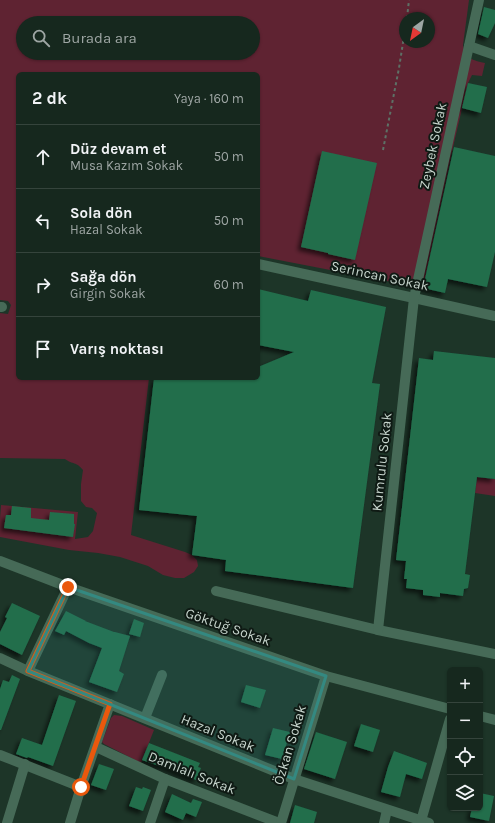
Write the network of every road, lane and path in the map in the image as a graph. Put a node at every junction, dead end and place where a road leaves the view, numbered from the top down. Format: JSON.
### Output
{"nodes":[{"id":1,"x":410,"y":0,"type":"edge"},
{"id":2,"x":480,"y":0,"type":"edge"},
{"id":3,"x":408,"y":12,"type":"edge"},
{"id":4,"x":469,"y":46,"type":"junction"},
{"id":5,"x":402,"y":48,"type":"edge"},
{"id":6,"x":495,"y":55,"type":"edge"},
{"id":7,"x":383,"y":150,"type":"dead end"},
{"id":8,"x":260,"y":264,"type":"edge"},
{"id":9,"x":414,"y":298,"type":"junction"},
{"id":10,"x":495,"y":316,"type":"edge"},
{"id":11,"x":0,"y":561,"type":"edge"},
{"id":12,"x":68,"y":587,"type":"junction"},
{"id":13,"x":216,"y":591,"type":"dead end"},
{"id":14,"x":378,"y":630,"type":"junction"},
{"id":15,"x":495,"y":654,"type":"edge"},
{"id":16,"x":0,"y":658,"type":"edge"},
{"id":17,"x":28,"y":671,"type":"junction"},
{"id":18,"x":162,"y":675,"type":"dead end"},
{"id":19,"x":326,"y":676,"type":"junction"},
{"id":20,"x":110,"y":704,"type":"junction"},
{"id":21,"x":447,"y":708,"type":"edge"},
{"id":22,"x":483,"y":717,"type":"edge"},
{"id":23,"x":145,"y":718,"type":"junction"},
{"id":24,"x":495,"y":720,"type":"edge"},
{"id":25,"x":447,"y":731,"type":"edge"},
{"id":26,"x":96,"y":746,"type":"junction"},
{"id":27,"x":0,"y":754,"type":"edge"},
{"id":28,"x":25,"y":764,"type":"junction"},
{"id":29,"x":165,"y":779,"type":"junction"},
{"id":30,"x":294,"y":779,"type":"junction"},
{"id":31,"x":81,"y":787,"type":"junction"},
{"id":32,"x":387,"y":810,"type":"junction"},
{"id":33,"x":425,"y":822,"type":"edge"},
{"id":34,"x":7,"y":823,"type":"edge"},
{"id":35,"x":70,"y":823,"type":"edge"},
{"id":36,"x":150,"y":823,"type":"edge"},
{"id":37,"x":280,"y":823,"type":"edge"},
{"id":38,"x":384,"y":823,"type":"edge"}],
"edges":[{"from":1,"to":3,"type":"path"},
{"from":2,"to":4,"type":"street","name":"Zeybek Sokak"},
{"from":4,"to":6,"type":"street"},
{"from":4,"to":9,"type":"street","name":"Zeybek Sokak"},
{"from":5,"to":7,"type":"path"},
{"from":8,"to":9,"type":"street","name":"Serincan Sokak"},
{"from":9,"to":10,"type":"street","name":"Serincan Sokak"},
{"from":9,"to":14,"type":"street","name":"Kumrulu Sokak"},
{"from":11,"to":12,"type":"street","name":"Göktuğ Sokak"},
{"from":12,"to":17,"type":"street"},
{"from":12,"to":19,"type":"street","name":"Göktuğ Sokak"},
{"from":13,"to":14,"type":"street"},
{"from":14,"to":15,"type":"street"},
{"from":16,"to":17,"type":"street","name":"Hazal Sokak"},
{"from":17,"to":20,"type":"street","name":"Hazal Sokak"},
{"from":18,"to":23,"type":"street"},
{"from":19,"to":21,"type":"street","name":"Göktuğ Sokak"},
{"from":19,"to":30,"type":"street","name":"Özkan Sokak"},
{"from":20,"to":23,"type":"street","name":"Hazal Sokak"},
{"from":20,"to":26,"type":"street"},
{"from":22,"to":24,"type":"street"},
{"from":23,"to":30,"type":"street","name":"Hazal Sokak"},
{"from":25,"to":33,"type":"street"},
{"from":26,"to":29,"type":"street","name":"Damlalı Sokak"},
{"from":26,"to":31,"type":"street"},
{"from":27,"to":28,"type":"street"},
{"from":28,"to":31,"type":"street"},
{"from":28,"to":34,"type":"street"},
{"from":29,"to":36,"type":"street"},
{"from":29,"to":37,"type":"street","name":"Damlalı Sokak"},
{"from":30,"to":32,"type":"street","name":"Hazal Sokak"},
{"from":30,"to":37,"type":"street","name":"Özkan Sokak"},
{"from":31,"to":35,"type":"street"},
{"from":32,"to":33,"type":"street","name":"Hazal Sokak"},
{"from":32,"to":38,"type":"street"}]}
